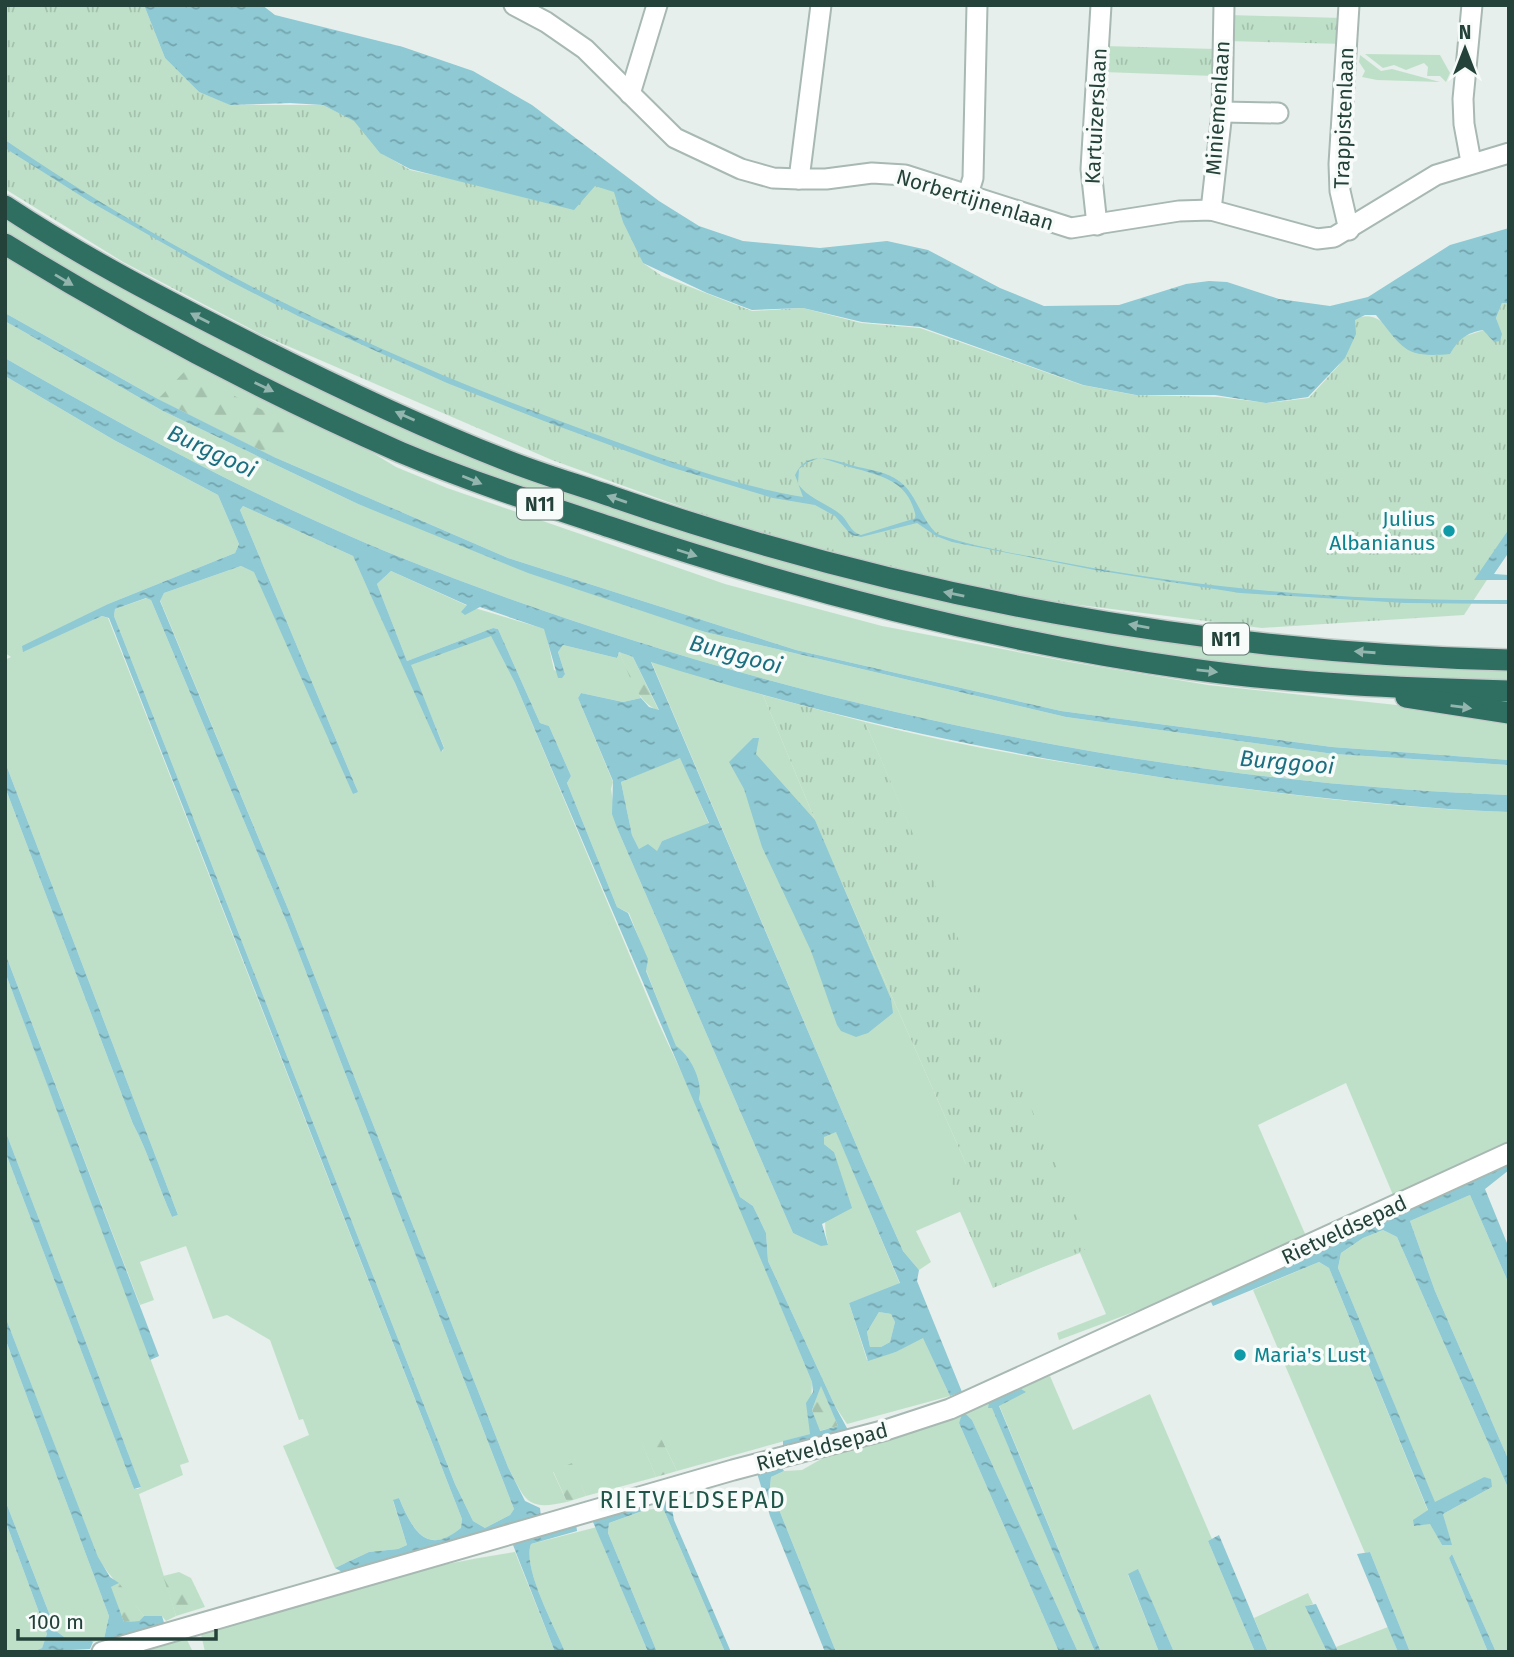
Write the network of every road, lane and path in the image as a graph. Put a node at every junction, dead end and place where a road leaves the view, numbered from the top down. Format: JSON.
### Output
{"nodes":[{"id":1,"x":514,"y":5,"type":"edge"},
{"id":2,"x":657,"y":5,"type":"edge"},
{"id":3,"x":821,"y":5,"type":"edge"},
{"id":4,"x":977,"y":5,"type":"edge"},
{"id":5,"x":1101,"y":5,"type":"edge"},
{"id":6,"x":1224,"y":5,"type":"edge"},
{"id":7,"x":1349,"y":5,"type":"edge"},
{"id":8,"x":1472,"y":5,"type":"edge"},
{"id":9,"x":630,"y":94,"type":"junction"},
{"id":10,"x":1222,"y":112,"type":"junction"},
{"id":11,"x":1278,"y":113,"type":"dead end"},
{"id":12,"x":1509,"y":153,"type":"edge"},
{"id":13,"x":1471,"y":162,"type":"junction"},
{"id":14,"x":799,"y":179,"type":"junction"},
{"id":15,"x":968,"y":194,"type":"junction"},
{"id":16,"x":5,"y":206,"type":"edge"},
{"id":17,"x":1210,"y":210,"type":"junction"},
{"id":18,"x":1097,"y":225,"type":"junction"},
{"id":19,"x":1349,"y":230,"type":"junction"},
{"id":20,"x":5,"y":244,"type":"edge"},
{"id":21,"x":1509,"y":648,"type":"edge"},
{"id":22,"x":1433,"y":657,"type":"junction"},
{"id":23,"x":1509,"y":660,"type":"edge"},
{"id":24,"x":1346,"y":684,"type":"junction"},
{"id":25,"x":1509,"y":691,"type":"edge"},
{"id":26,"x":1509,"y":713,"type":"edge"},
{"id":27,"x":1509,"y":1153,"type":"edge"},
{"id":28,"x":102,"y":1652,"type":"edge"}],
"edges":[{"from":1,"to":9,"type":"street","name":"Norbertijnenlaan"},
{"from":2,"to":9,"type":"street"},
{"from":3,"to":14,"type":"street"},
{"from":4,"to":15,"type":"street"},
{"from":5,"to":18,"type":"street","name":"Kartuizerslaan"},
{"from":6,"to":10,"type":"street","name":"Miniemenlaan"},
{"from":7,"to":19,"type":"street","name":"Trappistenlaan"},
{"from":8,"to":13,"type":"street"},
{"from":9,"to":14,"type":"street","name":"Norbertijnenlaan"},
{"from":10,"to":11,"type":"street"},
{"from":10,"to":17,"type":"street","name":"Miniemenlaan"},
{"from":12,"to":13,"type":"street","name":"Norbertijnenlaan"},
{"from":13,"to":19,"type":"street","name":"Norbertijnenlaan"},
{"from":14,"to":15,"type":"street","name":"Norbertijnenlaan"},
{"from":15,"to":18,"type":"street","name":"Norbertijnenlaan"},
{"from":22,"to":16,"type":"highway","number":"N11","one_way":true},
{"from":17,"to":18,"type":"street","name":"Norbertijnenlaan"},
{"from":17,"to":19,"type":"street","name":"Norbertijnenlaan"},
{"from":20,"to":24,"type":"highway","number":"N11","one_way":true},
{"from":21,"to":22,"type":"highway","number":"N11"},
{"from":22,"to":23,"type":"highway","number":"N11"},
{"from":24,"to":25,"type":"highway","number":"N11"},
{"from":24,"to":26,"type":"highway","number":"N11","one_way":true},
{"from":27,"to":28,"type":"street","name":"Rietveldsepad"}]}
